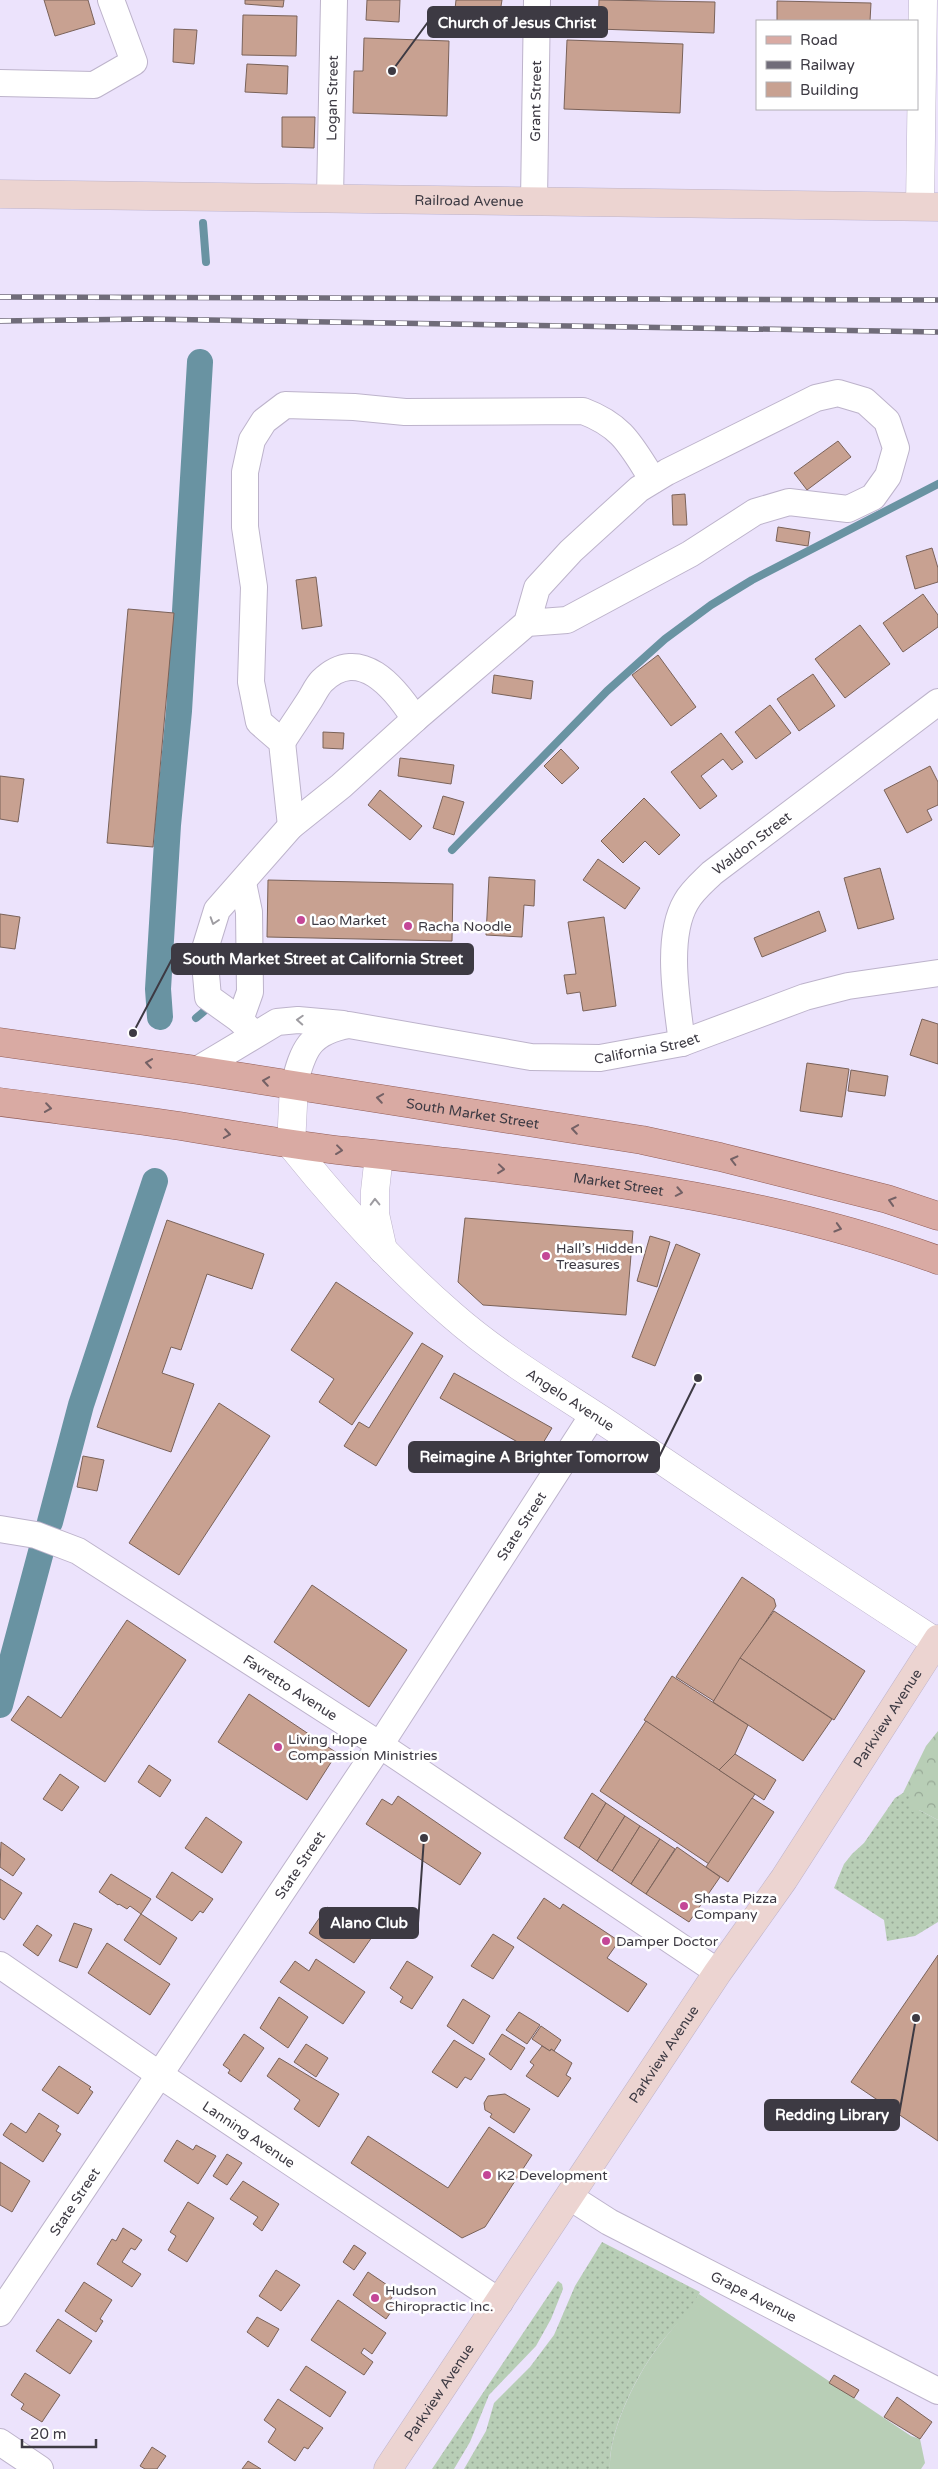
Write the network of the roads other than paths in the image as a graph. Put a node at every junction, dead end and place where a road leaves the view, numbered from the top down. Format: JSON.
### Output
{"nodes":[{"id":1,"x":111,"y":0,"type":"edge"},
{"id":2,"x":334,"y":0,"type":"edge"},
{"id":3,"x":537,"y":0,"type":"edge"},
{"id":4,"x":923,"y":0,"type":"edge"},
{"id":5,"x":0,"y":83,"type":"edge"},
{"id":6,"x":0,"y":194,"type":"edge"},
{"id":7,"x":330,"y":197,"type":"junction"},
{"id":8,"x":534,"y":201,"type":"junction"},
{"id":9,"x":929,"y":207,"type":"edge"},
{"id":10,"x":653,"y":480,"type":"junction"},
{"id":11,"x":527,"y":623,"type":"junction"},
{"id":12,"x":938,"y":702,"type":"edge"},
{"id":13,"x":415,"y":719,"type":"junction"},
{"id":14,"x":282,"y":742,"type":"junction"},
{"id":15,"x":291,"y":826,"type":"junction"},
{"id":16,"x":243,"y":883,"type":"junction"},
{"id":17,"x":938,"y":974,"type":"edge"},
{"id":18,"x":348,"y":1025,"type":"junction"},
{"id":19,"x":248,"y":1027,"type":"junction"},
{"id":20,"x":0,"y":1042,"type":"edge"},
{"id":21,"x":682,"y":1042,"type":"junction"},
{"id":22,"x":197,"y":1070,"type":"junction"},
{"id":23,"x":294,"y":1085,"type":"junction"},
{"id":24,"x":0,"y":1102,"type":"edge"},
{"id":25,"x":291,"y":1145,"type":"junction"},
{"id":26,"x":379,"y":1155,"type":"junction"},
{"id":27,"x":938,"y":1216,"type":"edge"},
{"id":28,"x":383,"y":1250,"type":"junction"},
{"id":29,"x":938,"y":1260,"type":"edge"},
{"id":30,"x":593,"y":1414,"type":"junction"},
{"id":31,"x":0,"y":1529,"type":"edge"},
{"id":32,"x":937,"y":1640,"type":"edge"},
{"id":33,"x":380,"y":1745,"type":"junction"},
{"id":34,"x":0,"y":1965,"type":"edge"},
{"id":35,"x":718,"y":1972,"type":"junction"},
{"id":36,"x":160,"y":2075,"type":"junction"},
{"id":37,"x":570,"y":2197,"type":"junction"},
{"id":38,"x":500,"y":2302,"type":"junction"},
{"id":39,"x":0,"y":2313,"type":"edge"},
{"id":40,"x":938,"y":2391,"type":"edge"},
{"id":41,"x":0,"y":2442,"type":"edge"},
{"id":42,"x":40,"y":2469,"type":"edge"},
{"id":43,"x":388,"y":2469,"type":"edge"}],
"edges":[{"from":1,"to":5,"type":"street"},
{"from":2,"to":7,"type":"street","name":"Logan Street"},
{"from":3,"to":8,"type":"street","name":"Grant Street"},
{"from":4,"to":9,"type":"street"},
{"from":6,"to":7,"type":"main road","name":"Railroad Avenue"},
{"from":7,"to":8,"type":"main road","name":"Railroad Avenue"},
{"from":8,"to":9,"type":"main road","name":"Railroad Avenue"},
{"from":10,"to":11,"type":"street"},
{"from":10,"to":11,"type":"street"},
{"from":10,"to":14,"type":"street"},
{"from":11,"to":13,"type":"street"},
{"from":12,"to":21,"type":"street","name":"Waldon Street"},
{"from":13,"to":14,"type":"street"},
{"from":13,"to":15,"type":"street"},
{"from":14,"to":15,"type":"street"},
{"from":15,"to":16,"type":"street"},
{"from":16,"to":19,"type":"street"},
{"from":16,"to":19,"type":"street","one_way":true},
{"from":17,"to":21,"type":"street","name":"California Street"},
{"from":18,"to":19,"type":"street","name":"California Street","one_way":true},
{"from":18,"to":21,"type":"street","name":"California Street"},
{"from":18,"to":23,"type":"street","name":"California Street"},
{"from":19,"to":22,"type":"street","name":"California Street"},
{"from":22,"to":20,"type":"main road","name":"South Market Street","one_way":true},
{"from":23,"to":22,"type":"main road","name":"South Market Street","one_way":true},
{"from":23,"to":25,"type":"street"},
{"from":27,"to":23,"type":"main road","name":"South Market Street","one_way":true},
{"from":24,"to":25,"type":"main road","one_way":true},
{"from":25,"to":26,"type":"main road","name":"Market Street","one_way":true},
{"from":25,"to":28,"type":"street","name":"Angelo Avenue"},
{"from":28,"to":26,"type":"street","one_way":true},
{"from":26,"to":29,"type":"main road","name":"Market Street","one_way":true},
{"from":28,"to":30,"type":"street","name":"Angelo Avenue"},
{"from":30,"to":32,"type":"street","name":"Angelo Avenue"},
{"from":30,"to":33,"type":"street","name":"State Street"},
{"from":31,"to":33,"type":"street","name":"Favretto Avenue"},
{"from":32,"to":35,"type":"main road","name":"Parkview Avenue"},
{"from":33,"to":35,"type":"street","name":"Favretto Avenue"},
{"from":33,"to":36,"type":"street","name":"State Street"},
{"from":34,"to":36,"type":"street","name":"Lanning Avenue"},
{"from":35,"to":37,"type":"main road","name":"Parkview Avenue"},
{"from":36,"to":38,"type":"street","name":"Lanning Avenue"},
{"from":36,"to":39,"type":"street","name":"State Street"},
{"from":37,"to":38,"type":"main road","name":"Parkview Avenue"},
{"from":37,"to":40,"type":"street","name":"Grape Avenue"},
{"from":38,"to":43,"type":"main road","name":"Parkview Avenue"},
{"from":41,"to":42,"type":"street"}]}
